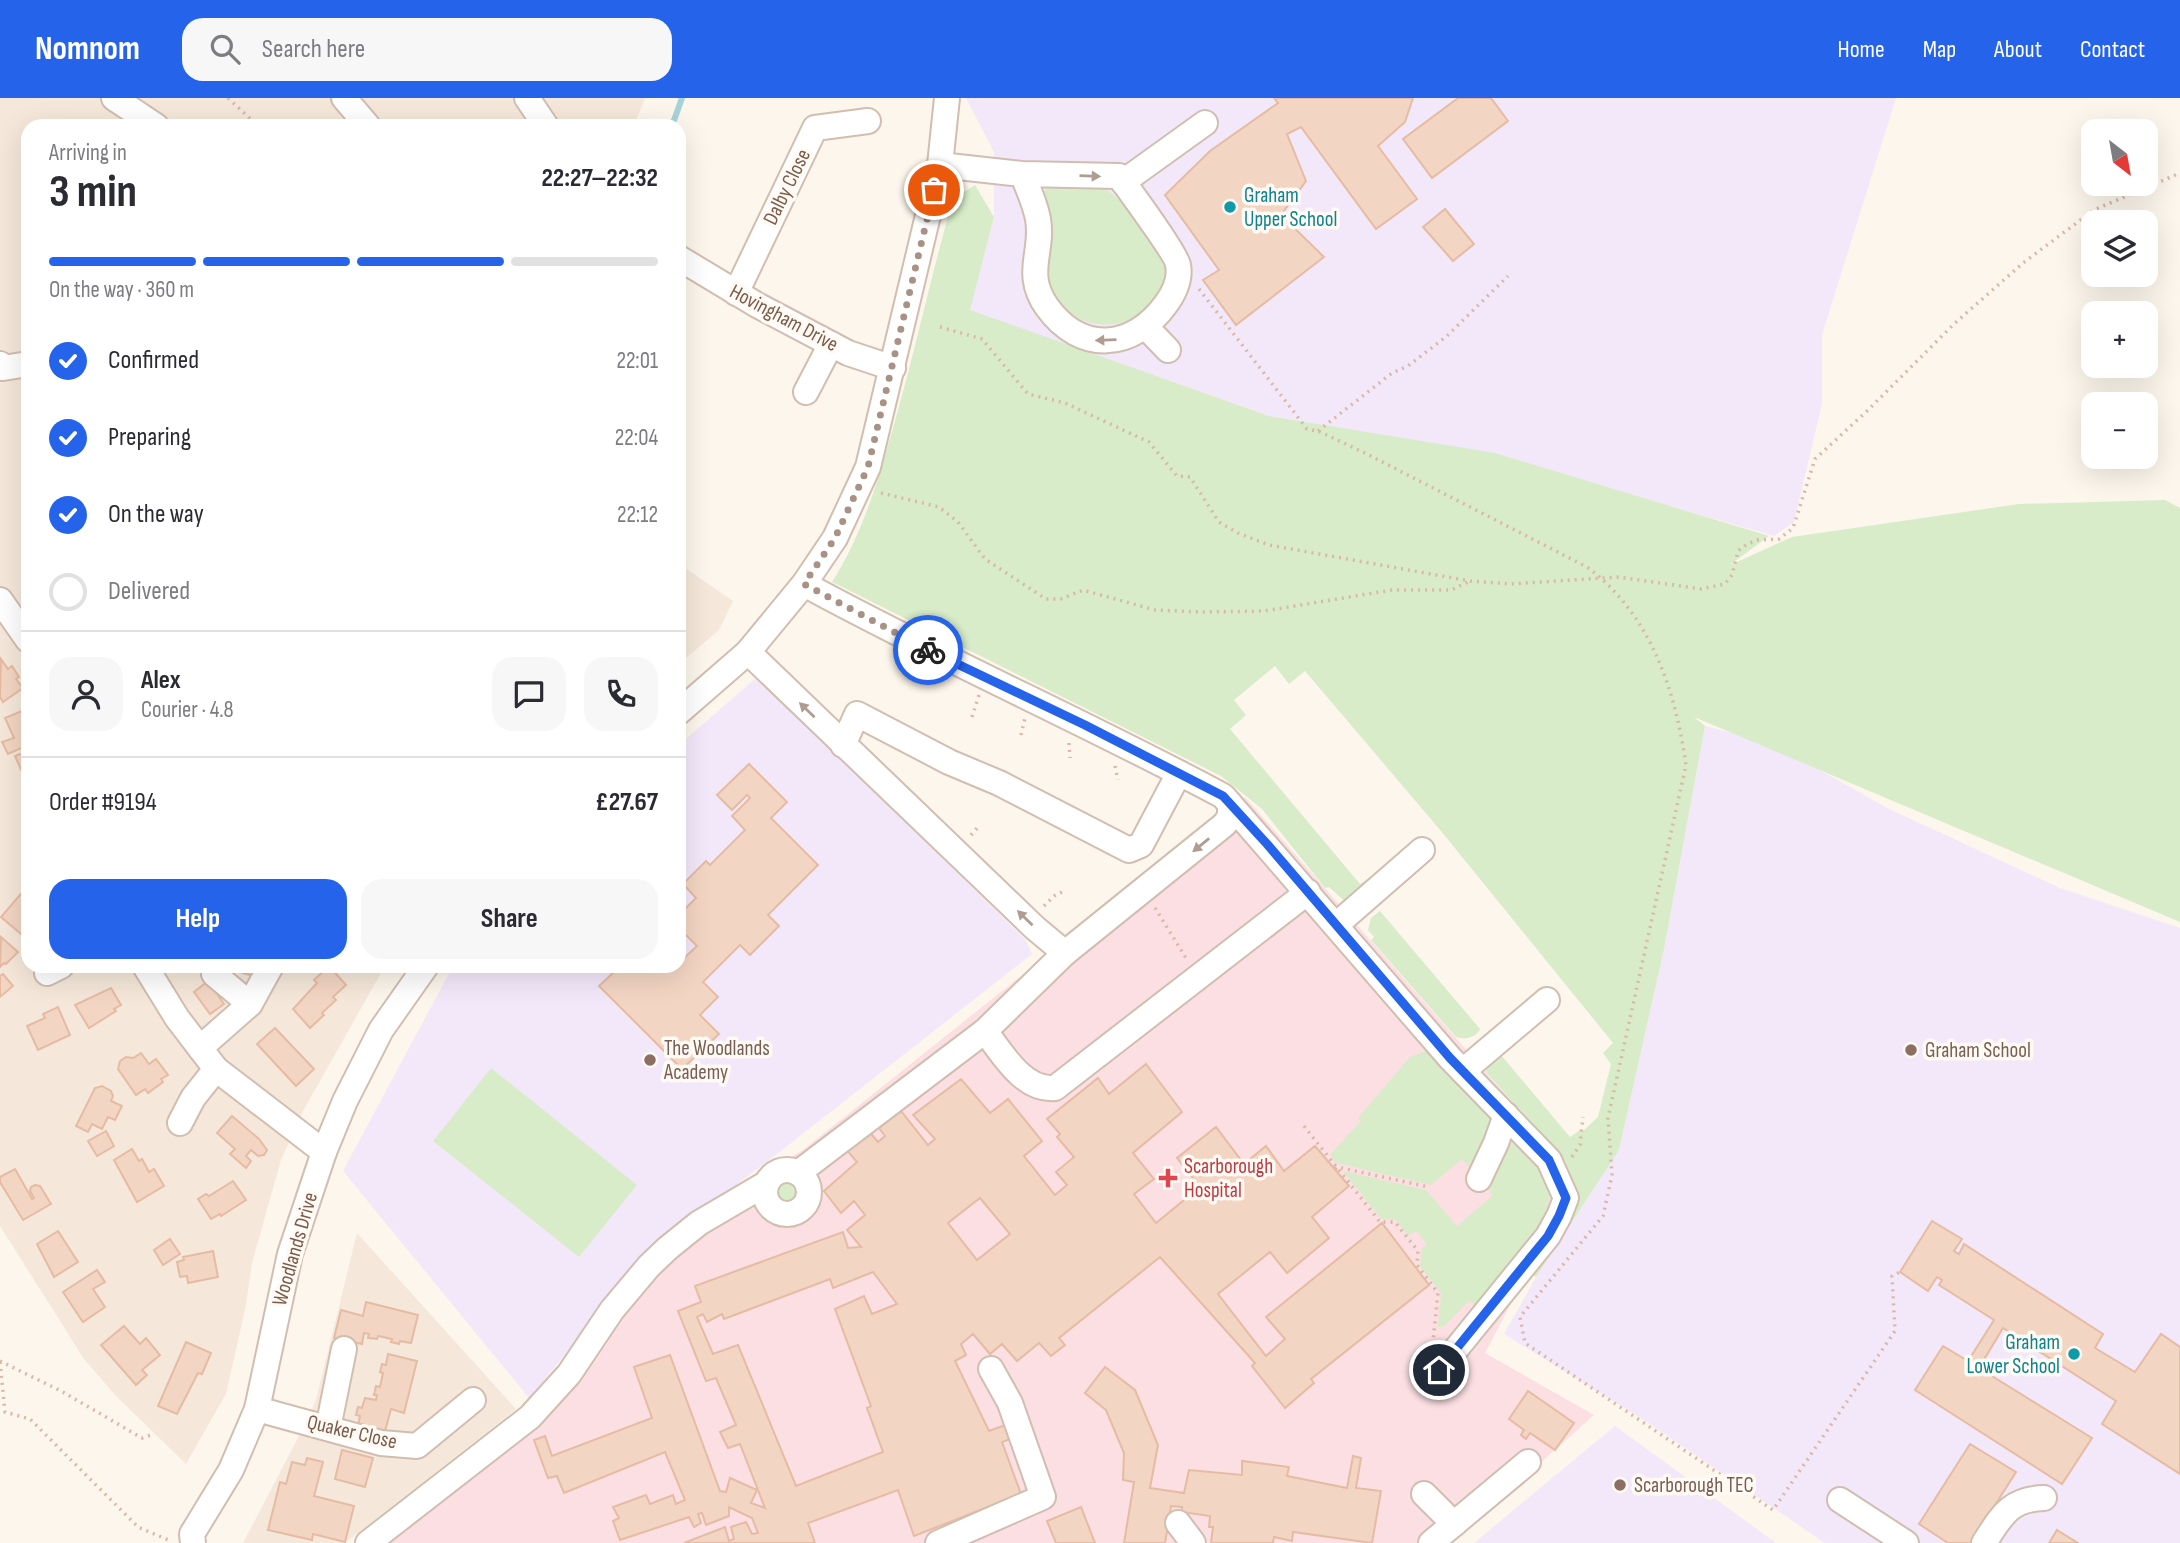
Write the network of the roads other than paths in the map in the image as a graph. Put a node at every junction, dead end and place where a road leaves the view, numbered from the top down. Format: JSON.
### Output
{"nodes":[{"id":1,"x":114,"y":98,"type":"edge"},
{"id":2,"x":345,"y":98,"type":"edge"},
{"id":3,"x":527,"y":98,"type":"edge"},
{"id":4,"x":947,"y":98,"type":"edge"},
{"id":5,"x":146,"y":119,"type":"edge"},
{"id":6,"x":362,"y":119,"type":"edge"},
{"id":7,"x":541,"y":119,"type":"edge"},
{"id":8,"x":868,"y":121,"type":"dead end"},
{"id":9,"x":1205,"y":123,"type":"dead end"},
{"id":10,"x":940,"y":165,"type":"junction"},
{"id":11,"x":1022,"y":174,"type":"junction"},
{"id":12,"x":1124,"y":182,"type":"junction"},
{"id":13,"x":686,"y":262,"type":"edge"},
{"id":14,"x":736,"y":293,"type":"junction"},
{"id":15,"x":1146,"y":327,"type":"junction"},
{"id":16,"x":831,"y":344,"type":"junction"},
{"id":17,"x":1168,"y":350,"type":"dead end"},
{"id":18,"x":0,"y":364,"type":"edge"},
{"id":19,"x":21,"y":365,"type":"edge"},
{"id":20,"x":893,"y":368,"type":"junction"},
{"id":21,"x":806,"y":392,"type":"dead end"},
{"id":22,"x":804,"y":584,"type":"junction"},
{"id":23,"x":0,"y":600,"type":"edge"},
{"id":24,"x":21,"y":630,"type":"edge"},
{"id":25,"x":748,"y":652,"type":"junction"},
{"id":26,"x":686,"y":706,"type":"edge"},
{"id":27,"x":843,"y":745,"type":"junction"},
{"id":28,"x":1179,"y":773,"type":"junction"},
{"id":29,"x":1230,"y":804,"type":"junction"},
{"id":30,"x":1422,"y":850,"type":"dead end"},
{"id":31,"x":1308,"y":892,"type":"junction"},
{"id":32,"x":1336,"y":925,"type":"junction"},
{"id":33,"x":1065,"y":953,"type":"junction"},
{"id":34,"x":149,"y":973,"type":"edge"},
{"id":35,"x":214,"y":973,"type":"edge"},
{"id":36,"x":267,"y":973,"type":"edge"},
{"id":37,"x":421,"y":973,"type":"edge"},
{"id":38,"x":1547,"y":1000,"type":"dead end"},
{"id":39,"x":250,"y":1004,"type":"junction"},
{"id":40,"x":985,"y":1031,"type":"junction"},
{"id":41,"x":200,"y":1048,"type":"junction"},
{"id":42,"x":216,"y":1069,"type":"junction"},
{"id":43,"x":1463,"y":1071,"type":"junction"},
{"id":44,"x":1506,"y":1115,"type":"junction"},
{"id":45,"x":180,"y":1123,"type":"dead end"},
{"id":46,"x":324,"y":1152,"type":"junction"},
{"id":47,"x":798,"y":1173,"type":"junction"},
{"id":48,"x":1479,"y":1179,"type":"dead end"},
{"id":49,"x":767,"y":1182,"type":"junction"},
{"id":50,"x":344,"y":1349,"type":"dead end"},
{"id":51,"x":1436,"y":1358,"type":"road end"},
{"id":52,"x":991,"y":1369,"type":"dead end"},
{"id":53,"x":473,"y":1400,"type":"dead end"},
{"id":54,"x":257,"y":1409,"type":"junction"},
{"id":55,"x":328,"y":1428,"type":"junction"},
{"id":56,"x":1528,"y":1462,"type":"dead end"},
{"id":57,"x":1424,"y":1494,"type":"dead end"},
{"id":58,"x":2044,"y":1497,"type":"dead end"},
{"id":59,"x":1840,"y":1500,"type":"dead end"},
{"id":60,"x":1454,"y":1524,"type":"junction"},
{"id":61,"x":193,"y":1538,"type":"edge"},
{"id":62,"x":948,"y":1541,"type":"edge"},
{"id":63,"x":368,"y":1543,"type":"edge"},
{"id":64,"x":1431,"y":1543,"type":"edge"},
{"id":65,"x":1906,"y":1543,"type":"edge"},
{"id":66,"x":1983,"y":1543,"type":"edge"}],
"edges":[{"from":1,"to":5,"type":"street"},
{"from":2,"to":6,"type":"street"},
{"from":3,"to":7,"type":"street"},
{"from":4,"to":10,"type":"street"},
{"from":8,"to":14,"type":"street","name":"Dalby Close"},
{"from":9,"to":12,"type":"street"},
{"from":10,"to":11,"type":"street"},
{"from":10,"to":20,"type":"street"},
{"from":11,"to":12,"type":"street","one_way":true},
{"from":15,"to":11,"type":"street","one_way":true},
{"from":12,"to":15,"type":"street"},
{"from":13,"to":14,"type":"street","name":"Hovingham Drive"},
{"from":14,"to":16,"type":"street","name":"Hovingham Drive"},
{"from":15,"to":17,"type":"street"},
{"from":16,"to":20,"type":"street","name":"Hovingham Drive"},
{"from":16,"to":21,"type":"street"},
{"from":18,"to":19,"type":"street"},
{"from":20,"to":22,"type":"street"},
{"from":22,"to":25,"type":"street"},
{"from":22,"to":28,"type":"street"},
{"from":23,"to":24,"type":"street"},
{"from":25,"to":26,"type":"street"},
{"from":27,"to":25,"type":"street","one_way":true},
{"from":27,"to":28,"type":"street"},
{"from":33,"to":27,"type":"street","one_way":true},
{"from":28,"to":29,"type":"street"},
{"from":29,"to":31,"type":"street"},
{"from":29,"to":33,"type":"street","one_way":true},
{"from":30,"to":32,"type":"street"},
{"from":31,"to":32,"type":"street"},
{"from":31,"to":40,"type":"street"},
{"from":32,"to":43,"type":"street"},
{"from":33,"to":40,"type":"street"},
{"from":34,"to":41,"type":"street"},
{"from":35,"to":39,"type":"street"},
{"from":36,"to":39,"type":"street"},
{"from":37,"to":46,"type":"street","name":"Woodlands Drive"},
{"from":38,"to":43,"type":"street"},
{"from":39,"to":41,"type":"street"},
{"from":40,"to":47,"type":"street"},
{"from":41,"to":42,"type":"street"},
{"from":42,"to":45,"type":"street"},
{"from":42,"to":46,"type":"street"},
{"from":43,"to":44,"type":"street"},
{"from":44,"to":48,"type":"street"},
{"from":44,"to":51,"type":"street"},
{"from":46,"to":54,"type":"street","name":"Woodlands Drive"},
{"from":47,"to":49,"type":"street"},
{"from":47,"to":49,"type":"street"},
{"from":49,"to":63,"type":"street"},
{"from":50,"to":55,"type":"street"},
{"from":52,"to":62,"type":"street"},
{"from":53,"to":55,"type":"street","name":"Quaker Close"},
{"from":54,"to":55,"type":"street","name":"Quaker Close"},
{"from":54,"to":61,"type":"street","name":"Woodlands Drive"},
{"from":56,"to":60,"type":"street"},
{"from":57,"to":60,"type":"street"},
{"from":58,"to":66,"type":"street"},
{"from":59,"to":65,"type":"street"},
{"from":60,"to":64,"type":"street"}]}
